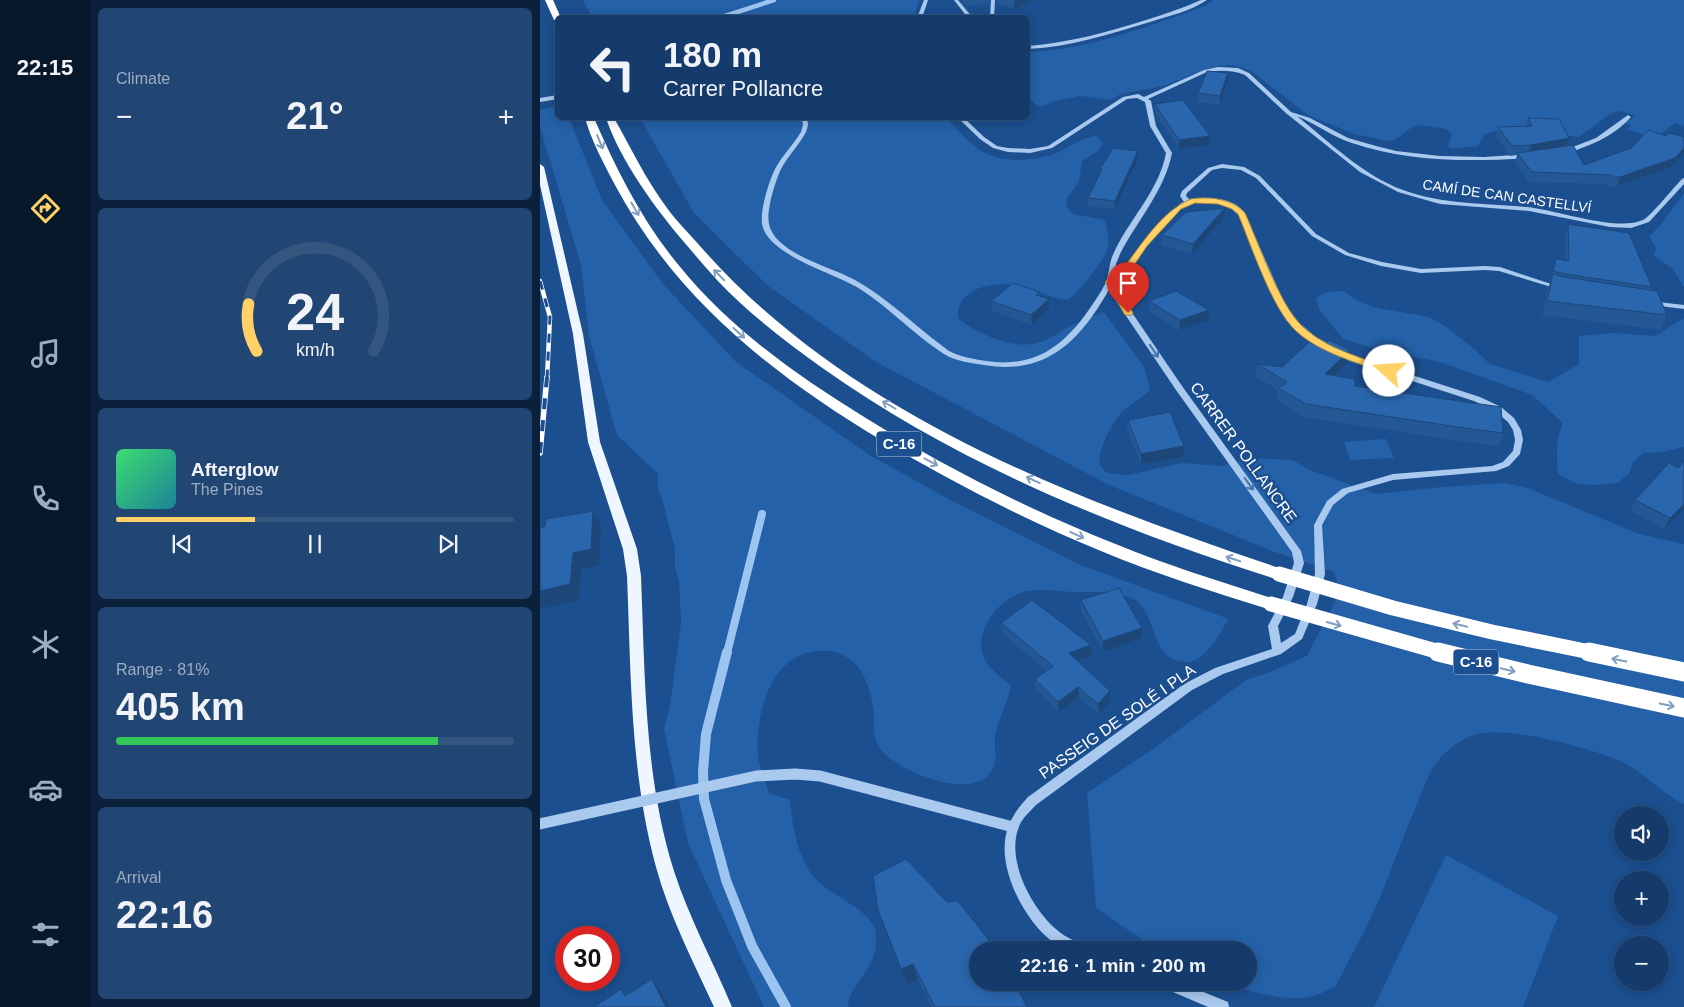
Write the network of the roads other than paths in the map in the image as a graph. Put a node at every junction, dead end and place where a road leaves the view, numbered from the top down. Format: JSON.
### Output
{"nodes":[{"id":1,"x":548,"y":0,"type":"edge"},
{"id":2,"x":926,"y":0,"type":"edge"},
{"id":3,"x":956,"y":0,"type":"edge"},
{"id":4,"x":993,"y":0,"type":"edge"},
{"id":5,"x":1205,"y":0,"type":"edge"},
{"id":6,"x":556,"y":15,"type":"edge"},
{"id":7,"x":920,"y":15,"type":"edge"},
{"id":8,"x":968,"y":15,"type":"edge"},
{"id":9,"x":992,"y":15,"type":"edge"},
{"id":10,"x":1030,"y":48,"type":"edge"},
{"id":11,"x":555,"y":98,"type":"edge"},
{"id":12,"x":1145,"y":98,"type":"junction"},
{"id":13,"x":540,"y":100,"type":"edge"},
{"id":14,"x":1289,"y":113,"type":"junction"},
{"id":15,"x":1628,"y":117,"type":"dead end"},
{"id":16,"x":590,"y":120,"type":"edge"},
{"id":17,"x":611,"y":120,"type":"edge"},
{"id":18,"x":806,"y":120,"type":"edge"},
{"id":19,"x":963,"y":120,"type":"edge"},
{"id":20,"x":1555,"y":153,"type":"edge"},
{"id":21,"x":1533,"y":156,"type":"edge"},
{"id":22,"x":540,"y":166,"type":"edge"},
{"id":23,"x":1684,"y":180,"type":"edge"},
{"id":24,"x":1188,"y":202,"type":"junction"},
{"id":25,"x":1110,"y":282,"type":"junction"},
{"id":26,"x":1570,"y":290,"type":"edge"},
{"id":27,"x":1648,"y":303,"type":"edge"},
{"id":28,"x":1684,"y":307,"type":"edge"},
{"id":29,"x":1277,"y":651,"type":"junction"},
{"id":30,"x":1684,"y":672,"type":"edge"},
{"id":31,"x":1684,"y":708,"type":"edge"},
{"id":32,"x":540,"y":824,"type":"edge"},
{"id":33,"x":1013,"y":827,"type":"junction"},
{"id":34,"x":1063,"y":941,"type":"edge"},
{"id":35,"x":1185,"y":991,"type":"edge"},
{"id":36,"x":723,"y":1007,"type":"edge"},
{"id":37,"x":1224,"y":1007,"type":"edge"}],
"edges":[{"from":1,"to":6,"type":"highway"},
{"from":2,"to":7,"type":"street"},
{"from":3,"to":8,"type":"street"},
{"from":4,"to":9,"type":"street"},
{"from":5,"to":10,"type":"street"},
{"from":11,"to":13,"type":"street"},
{"from":12,"to":14,"type":"street","name":"CAMÍ DE CAN CASTELLVÍ"},
{"from":12,"to":19,"type":"street"},
{"from":12,"to":25,"type":"street"},
{"from":14,"to":21,"type":"street"},
{"from":14,"to":23,"type":"street","name":"CAMÍ DE CAN CASTELLVÍ"},
{"from":15,"to":20,"type":"street"},
{"from":16,"to":31,"type":"highway","number":"C-16","one_way":true,"bridge":true},
{"from":30,"to":17,"type":"highway","number":"C-16","one_way":true,"bridge":true},
{"from":18,"to":25,"type":"street"},
{"from":22,"to":36,"type":"main road"},
{"from":24,"to":25,"type":"street"},
{"from":24,"to":26,"type":"street"},
{"from":24,"to":29,"type":"street","name":"PASSEIG DE SOLÉ I PLA"},
{"from":25,"to":29,"type":"street","name":"CARRER POLLANCRE","one_way":true},
{"from":27,"to":28,"type":"street"},
{"from":29,"to":33,"type":"street","name":"PASSEIG DE SOLÉ I PLA"},
{"from":32,"to":33,"type":"street","bridge":true},
{"from":33,"to":34,"type":"street","name":"PASSEIG DE SOLÉ I PLA"},
{"from":35,"to":37,"type":"street"}]}
